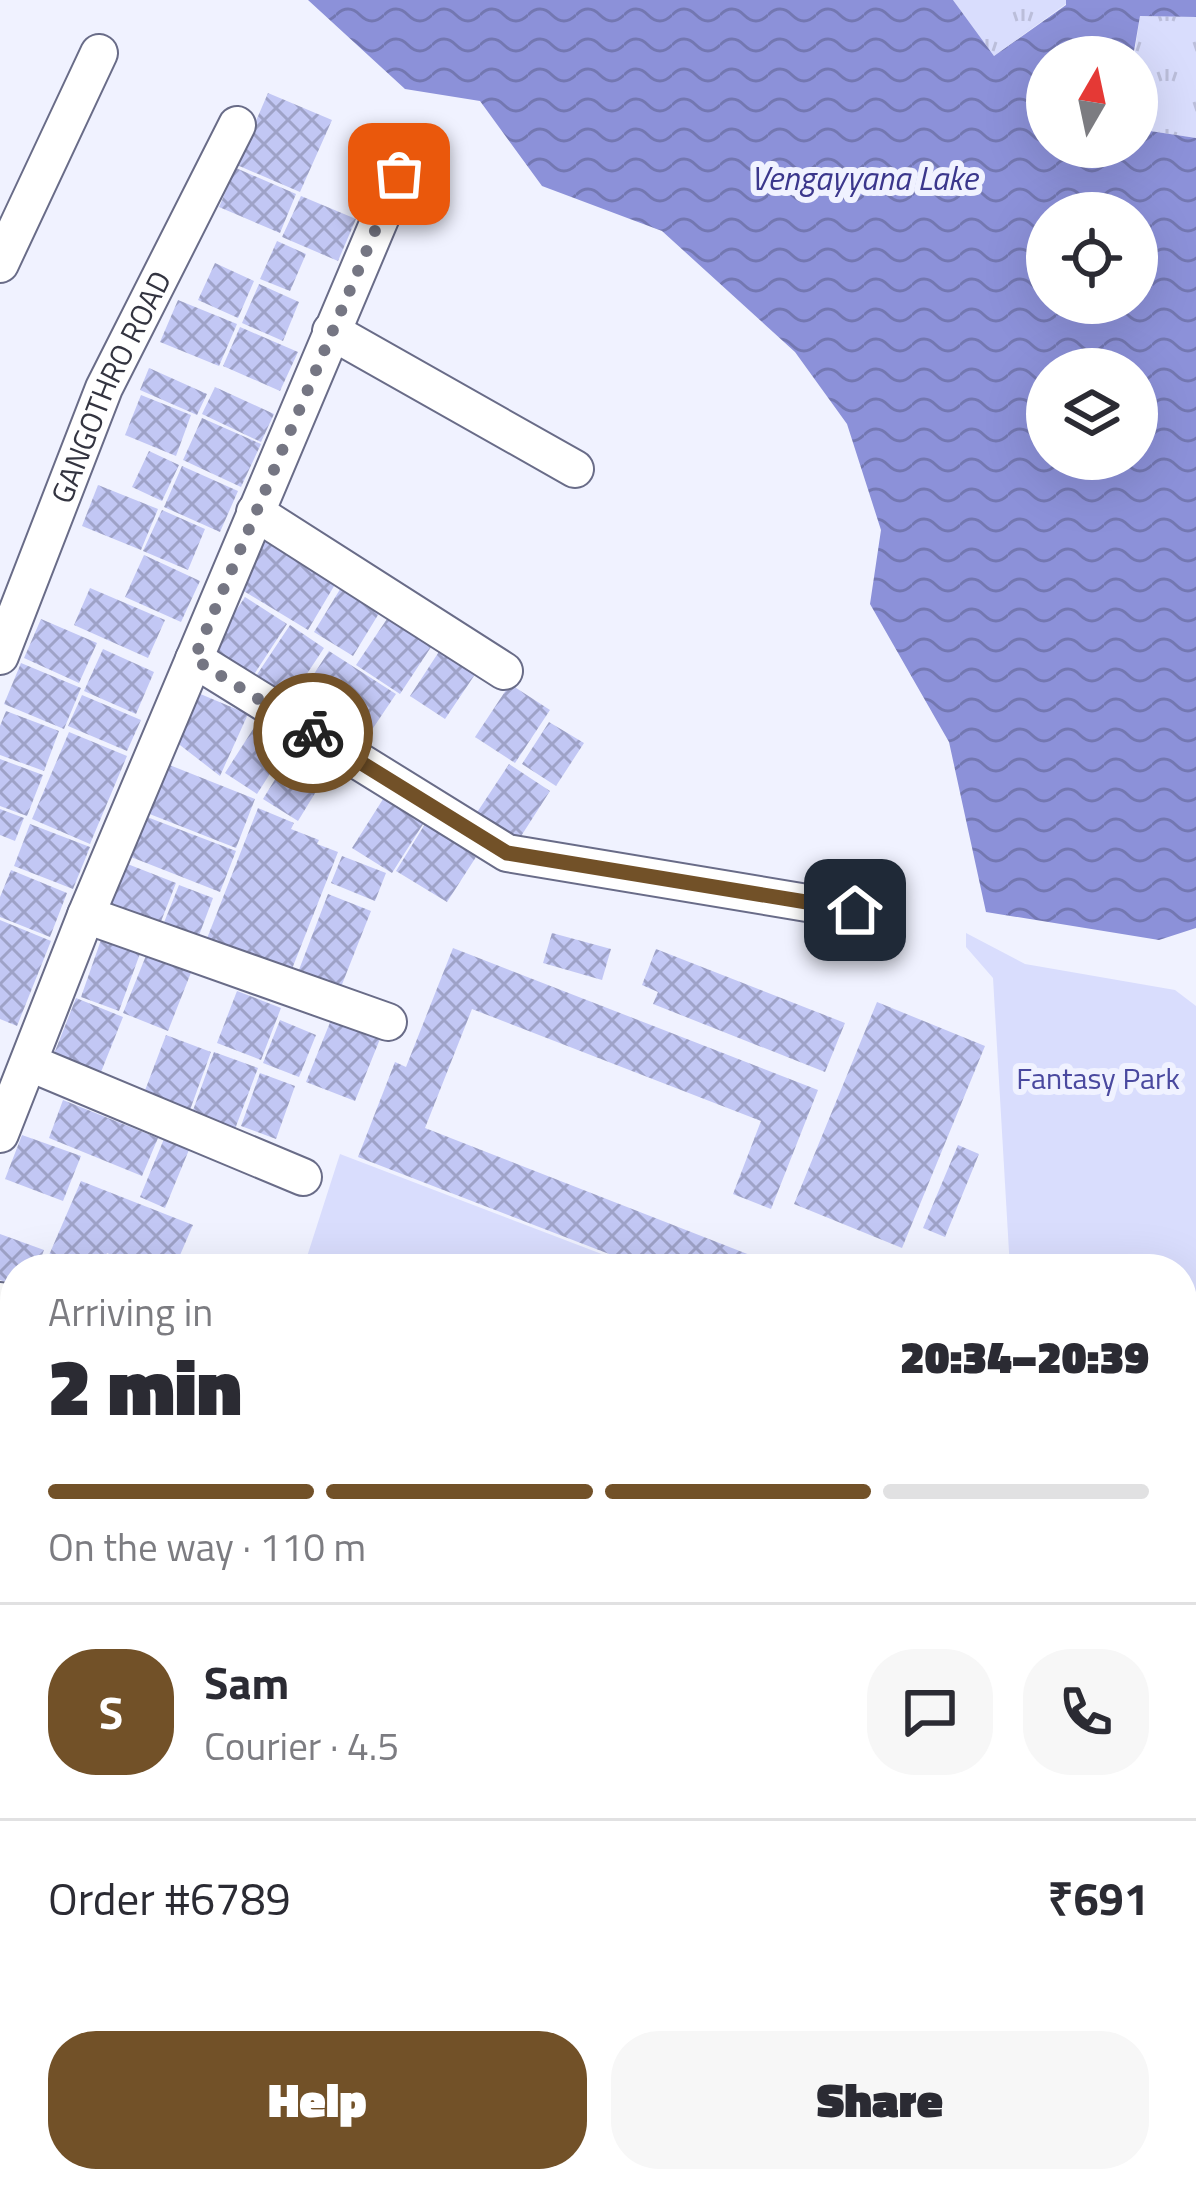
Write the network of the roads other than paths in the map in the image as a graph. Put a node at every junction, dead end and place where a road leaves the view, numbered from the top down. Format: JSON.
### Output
{"nodes":[{"id":1,"x":99,"y":53,"type":"dead end"},
{"id":2,"x":237,"y":125,"type":"dead end"},
{"id":3,"x":399,"y":174,"type":"dead end"},
{"id":4,"x":0,"y":264,"type":"edge"},
{"id":5,"x":332,"y":331,"type":"junction"},
{"id":6,"x":575,"y":469,"type":"dead end"},
{"id":7,"x":255,"y":512,"type":"junction"},
{"id":8,"x":0,"y":656,"type":"edge"},
{"id":9,"x":194,"y":659,"type":"junction"},
{"id":10,"x":504,"y":670,"type":"dead end"},
{"id":11,"x":855,"y":910,"type":"dead end"},
{"id":12,"x":86,"y":915,"type":"junction"},
{"id":13,"x":388,"y":1022,"type":"dead end"},
{"id":14,"x":30,"y":1064,"type":"junction"},
{"id":15,"x":0,"y":1134,"type":"edge"},
{"id":16,"x":303,"y":1177,"type":"dead end"}],
"edges":[{"from":1,"to":4,"type":"street"},
{"from":2,"to":8,"type":"street","name":"GANGOTHRO ROAD"},
{"from":3,"to":5,"type":"street"},
{"from":5,"to":6,"type":"street"},
{"from":5,"to":7,"type":"street"},
{"from":7,"to":9,"type":"street"},
{"from":7,"to":10,"type":"street"},
{"from":9,"to":11,"type":"street"},
{"from":9,"to":12,"type":"street"},
{"from":12,"to":13,"type":"street"},
{"from":12,"to":14,"type":"street"},
{"from":14,"to":15,"type":"street"},
{"from":14,"to":16,"type":"street"}]}
